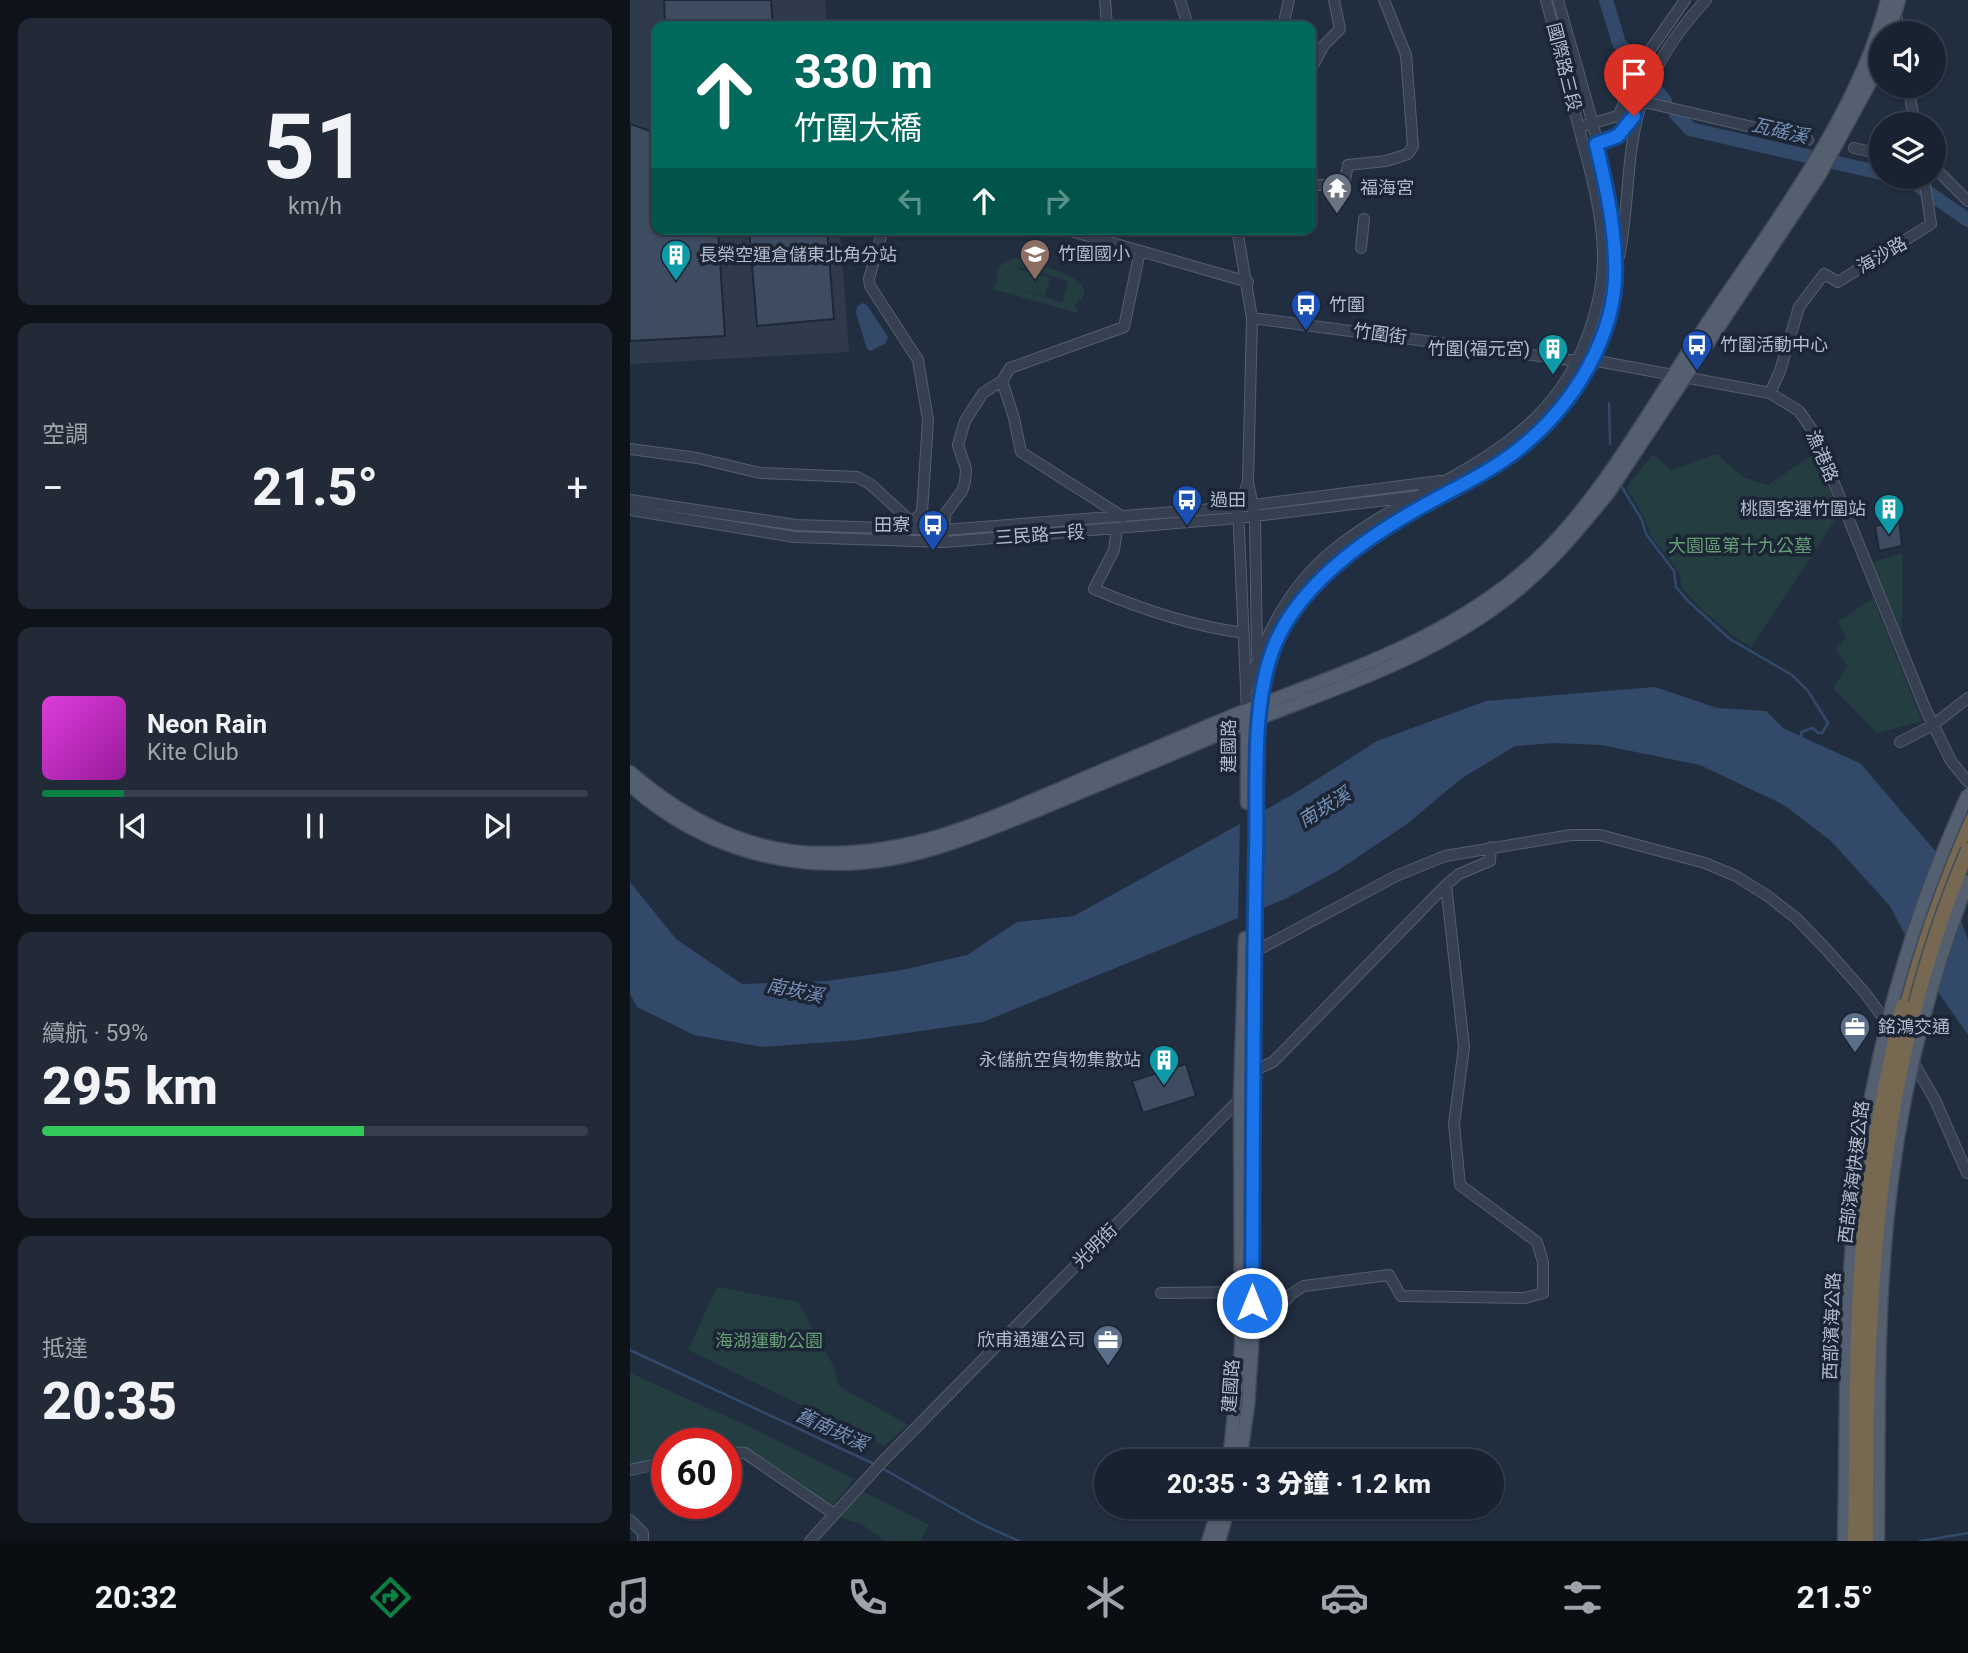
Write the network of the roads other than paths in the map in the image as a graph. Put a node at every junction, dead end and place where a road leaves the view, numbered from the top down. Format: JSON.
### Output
{"nodes":[{"id":1,"x":1105,"y":0,"type":"edge"},
{"id":2,"x":1180,"y":0,"type":"edge"},
{"id":3,"x":1289,"y":0,"type":"edge"},
{"id":4,"x":1334,"y":0,"type":"edge"},
{"id":5,"x":1384,"y":0,"type":"edge"},
{"id":6,"x":1546,"y":0,"type":"edge"},
{"id":7,"x":1558,"y":0,"type":"edge"},
{"id":8,"x":1685,"y":0,"type":"edge"},
{"id":9,"x":1706,"y":0,"type":"edge"},
{"id":10,"x":1892,"y":4,"type":"edge"},
{"id":11,"x":1107,"y":21,"type":"edge"},
{"id":12,"x":1186,"y":21,"type":"edge"},
{"id":13,"x":1284,"y":21,"type":"edge"},
{"id":14,"x":1316,"y":60,"type":"edge"},
{"id":15,"x":1869,"y":84,"type":"edge"},
{"id":16,"x":1644,"y":97,"type":"junction"},
{"id":17,"x":1627,"y":98,"type":"junction"},
{"id":18,"x":1591,"y":124,"type":"junction"},
{"id":19,"x":1579,"y":127,"type":"junction"},
{"id":20,"x":1808,"y":140,"type":"dead end"},
{"id":21,"x":1596,"y":144,"type":"junction"},
{"id":22,"x":1830,"y":146,"type":"junction"},
{"id":23,"x":1584,"y":147,"type":"junction"},
{"id":24,"x":1854,"y":148,"type":"dead end"},
{"id":25,"x":1869,"y":151,"type":"edge"},
{"id":26,"x":1813,"y":173,"type":"junction"},
{"id":27,"x":1946,"y":179,"type":"edge"},
{"id":28,"x":1316,"y":185,"type":"edge"},
{"id":29,"x":1926,"y":189,"type":"edge"},
{"id":30,"x":1968,"y":201,"type":"edge"},
{"id":31,"x":1364,"y":219,"type":"dead end"},
{"id":32,"x":881,"y":235,"type":"edge"},
{"id":33,"x":1085,"y":235,"type":"edge"},
{"id":34,"x":1238,"y":235,"type":"edge"},
{"id":35,"x":1361,"y":248,"type":"dead end"},
{"id":36,"x":1140,"y":251,"type":"junction"},
{"id":37,"x":1616,"y":264,"type":"junction"},
{"id":38,"x":1248,"y":282,"type":"junction"},
{"id":39,"x":1252,"y":318,"type":"junction"},
{"id":40,"x":1585,"y":361,"type":"junction"},
{"id":41,"x":1673,"y":375,"type":"junction"},
{"id":42,"x":1686,"y":377,"type":"junction"},
{"id":43,"x":1002,"y":381,"type":"junction"},
{"id":44,"x":1770,"y":393,"type":"junction"},
{"id":45,"x":630,"y":449,"type":"edge"},
{"id":46,"x":1448,"y":480,"type":"junction"},
{"id":47,"x":1248,"y":482,"type":"junction"},
{"id":48,"x":1450,"y":491,"type":"junction"},
{"id":49,"x":1418,"y":496,"type":"junction"},
{"id":50,"x":630,"y":500,"type":"edge"},
{"id":51,"x":1254,"y":505,"type":"junction"},
{"id":52,"x":630,"y":510,"type":"edge"},
{"id":53,"x":922,"y":512,"type":"junction"},
{"id":54,"x":1238,"y":513,"type":"junction"},
{"id":55,"x":1124,"y":517,"type":"junction"},
{"id":56,"x":1255,"y":517,"type":"junction"},
{"id":57,"x":913,"y":528,"type":"junction"},
{"id":58,"x":1117,"y":529,"type":"junction"},
{"id":59,"x":944,"y":530,"type":"junction"},
{"id":60,"x":944,"y":542,"type":"junction"},
{"id":61,"x":1244,"y":634,"type":"junction"},
{"id":62,"x":1257,"y":660,"type":"junction"},
{"id":63,"x":1247,"y":690,"type":"junction"},
{"id":64,"x":1968,"y":698,"type":"edge"},
{"id":65,"x":1253,"y":714,"type":"junction"},
{"id":66,"x":1933,"y":725,"type":"junction"},
{"id":67,"x":1900,"y":742,"type":"dead end"},
{"id":68,"x":630,"y":772,"type":"edge"},
{"id":69,"x":1968,"y":782,"type":"edge"},
{"id":70,"x":630,"y":785,"type":"edge"},
{"id":71,"x":1968,"y":794,"type":"edge"},
{"id":72,"x":1968,"y":822,"type":"edge"},
{"id":73,"x":1491,"y":847,"type":"junction"},
{"id":74,"x":1968,"y":850,"type":"edge"},
{"id":75,"x":1968,"y":881,"type":"edge"},
{"id":76,"x":1446,"y":884,"type":"junction"},
{"id":77,"x":1250,"y":937,"type":"junction"},
{"id":78,"x":1254,"y":952,"type":"junction"},
{"id":79,"x":1253,"y":1071,"type":"junction"},
{"id":80,"x":1254,"y":1085,"type":"junction"},
{"id":81,"x":1240,"y":1098,"type":"junction"},
{"id":82,"x":1967,"y":1173,"type":"edge"},
{"id":83,"x":1241,"y":1292,"type":"junction"},
{"id":84,"x":1161,"y":1293,"type":"dead end"},
{"id":85,"x":1252,"y":1303,"type":"junction"},
{"id":86,"x":1231,"y":1449,"type":"edge"},
{"id":87,"x":1242,"y":1449,"type":"edge"},
{"id":88,"x":742,"y":1453,"type":"edge"},
{"id":89,"x":651,"y":1465,"type":"edge"},
{"id":90,"x":630,"y":1470,"type":"edge"},
{"id":91,"x":834,"y":1514,"type":"junction"},
{"id":92,"x":1215,"y":1519,"type":"edge"},
{"id":93,"x":1225,"y":1519,"type":"edge"},
{"id":94,"x":630,"y":1520,"type":"edge"},
{"id":95,"x":643,"y":1537,"type":"edge"},
{"id":96,"x":810,"y":1541,"type":"edge"},
{"id":97,"x":1208,"y":1541,"type":"edge"},
{"id":98,"x":1219,"y":1541,"type":"edge"},
{"id":99,"x":1844,"y":1541,"type":"edge"},
{"id":100,"x":1855,"y":1541,"type":"edge"},
{"id":101,"x":1866,"y":1541,"type":"edge"},
{"id":102,"x":1878,"y":1541,"type":"edge"}],
"edges":[{"from":1,"to":11,"type":"street"},
{"from":2,"to":12,"type":"street"},
{"from":3,"to":13,"type":"street"},
{"from":4,"to":14,"type":"street"},
{"from":5,"to":28,"type":"street"},
{"from":6,"to":19,"type":"street","name":"國際路三段"},
{"from":7,"to":18,"type":"street","name":"國際路三段"},
{"from":8,"to":17,"type":"street"},
{"from":9,"to":16,"type":"street"},
{"from":10,"to":22,"type":"main road"},
{"from":15,"to":22,"type":"main road"},
{"from":16,"to":17,"type":"street"},
{"from":16,"to":20,"type":"street"},
{"from":16,"to":21,"type":"street"},
{"from":16,"to":37,"type":"street"},
{"from":17,"to":18,"type":"street"},
{"from":18,"to":19,"type":"street"},
{"from":18,"to":21,"type":"street","name":"國際路三段"},
{"from":19,"to":23,"type":"street","name":"國際路三段"},
{"from":21,"to":23,"type":"street"},
{"from":21,"to":37,"type":"street","name":"國際路三段"},
{"from":22,"to":26,"type":"main road"},
{"from":23,"to":40,"type":"street","name":"國際路三段"},
{"from":24,"to":25,"type":"street"},
{"from":26,"to":41,"type":"main road"},
{"from":26,"to":42,"type":"main road"},
{"from":27,"to":30,"type":"street"},
{"from":29,"to":44,"type":"street","name":"海沙路"},
{"from":31,"to":35,"type":"street"},
{"from":32,"to":53,"type":"street"},
{"from":33,"to":36,"type":"street"},
{"from":34,"to":38,"type":"street"},
{"from":36,"to":38,"type":"street"},
{"from":36,"to":43,"type":"street"},
{"from":37,"to":40,"type":"street","name":"國際路三段"},
{"from":38,"to":39,"type":"street"},
{"from":39,"to":40,"type":"street","name":"竹圍街"},
{"from":39,"to":47,"type":"street"},
{"from":40,"to":41,"type":"street","name":"漁港路"},
{"from":40,"to":46,"type":"street","name":"國際路三段"},
{"from":40,"to":48,"type":"street","name":"國際路三段"},
{"from":41,"to":42,"type":"street","name":"漁港路"},
{"from":41,"to":65,"type":"main road"},
{"from":42,"to":44,"type":"street","name":"漁港路"},
{"from":42,"to":65,"type":"main road"},
{"from":43,"to":55,"type":"street"},
{"from":43,"to":59,"type":"street"},
{"from":44,"to":66,"type":"street","name":"漁港路"},
{"from":45,"to":57,"type":"street"},
{"from":46,"to":49,"type":"street","name":"國際路三段"},
{"from":46,"to":51,"type":"street","name":"三民路一段"},
{"from":47,"to":51,"type":"street"},
{"from":47,"to":54,"type":"street"},
{"from":48,"to":49,"type":"street","name":"三民路一段"},
{"from":48,"to":65,"type":"street","name":"國際路三段"},
{"from":49,"to":56,"type":"street","name":"三民路一段"},
{"from":49,"to":62,"type":"street","name":"國際路三段"},
{"from":50,"to":57,"type":"street","name":"三民路一段"},
{"from":51,"to":54,"type":"street","name":"三民路一段"},
{"from":51,"to":56,"type":"street"},
{"from":52,"to":60,"type":"street","name":"三民路一段"},
{"from":53,"to":57,"type":"street"},
{"from":53,"to":59,"type":"street"},
{"from":54,"to":55,"type":"street","name":"三民路一段"},
{"from":54,"to":56,"type":"street","name":"三民路一段"},
{"from":54,"to":58,"type":"street","name":"三民路一段"},
{"from":54,"to":61,"type":"street","name":"建國路"},
{"from":55,"to":59,"type":"street","name":"三民路一段"},
{"from":56,"to":62,"type":"street"},
{"from":57,"to":59,"type":"street","name":"三民路一段"},
{"from":58,"to":60,"type":"street","name":"三民路一段"},
{"from":58,"to":61,"type":"street"},
{"from":59,"to":60,"type":"street"},
{"from":61,"to":63,"type":"street","name":"建國路"},
{"from":62,"to":63,"type":"street","name":"國際路三段"},
{"from":62,"to":65,"type":"street"},
{"from":63,"to":65,"type":"street","name":"建國路"},
{"from":64,"to":66,"type":"street"},
{"from":65,"to":68,"type":"main road"},
{"from":65,"to":70,"type":"main road"},
{"from":65,"to":77,"type":"main road","name":"建國路"},
{"from":66,"to":67,"type":"street"},
{"from":66,"to":69,"type":"street","name":"漁港路"},
{"from":71,"to":99,"type":"main road","name":"西部濱海公路","bridge":true},
{"from":72,"to":100,"type":"highway","name":"西部濱海快速公路","bridge":true},
{"from":73,"to":76,"type":"street"},
{"from":73,"to":78,"type":"street"},
{"from":73,"to":82,"type":"street"},
{"from":74,"to":101,"type":"highway","name":"西部濱海快速公路","bridge":true},
{"from":75,"to":102,"type":"main road","bridge":true},
{"from":76,"to":79,"type":"street"},
{"from":76,"to":85,"type":"street"},
{"from":77,"to":78,"type":"main road","name":"建國路"},
{"from":77,"to":81,"type":"main road","name":"建國路"},
{"from":78,"to":79,"type":"main road","name":"建國路"},
{"from":79,"to":80,"type":"main road","name":"建國路"},
{"from":80,"to":81,"type":"street","name":"光明街"},
{"from":80,"to":85,"type":"main road","name":"建國路"},
{"from":81,"to":83,"type":"main road","name":"建國路"},
{"from":81,"to":91,"type":"street","name":"光明街"},
{"from":83,"to":84,"type":"street"},
{"from":83,"to":86,"type":"main road","name":"建國路"},
{"from":85,"to":87,"type":"main road","name":"建國路"},
{"from":88,"to":91,"type":"street"},
{"from":89,"to":90,"type":"street"},
{"from":91,"to":96,"type":"street","name":"光明街"},
{"from":92,"to":97,"type":"main road"},
{"from":93,"to":98,"type":"main road"},
{"from":94,"to":95,"type":"street"}]}
